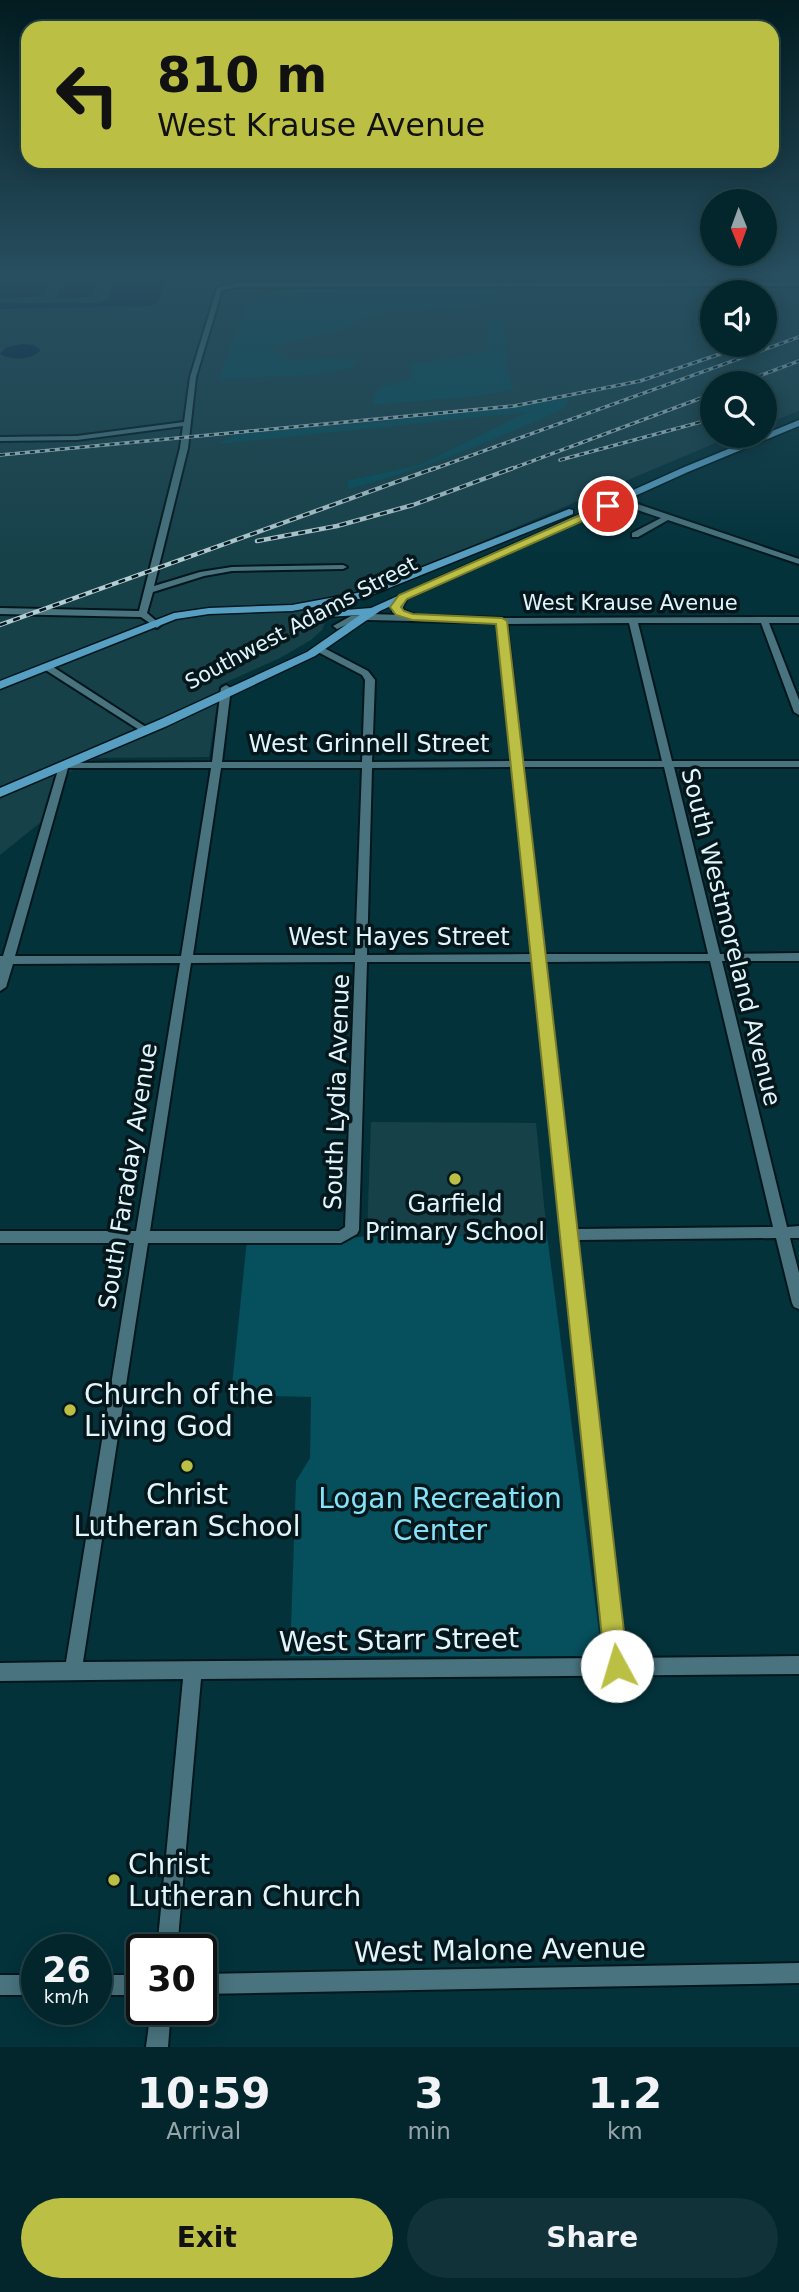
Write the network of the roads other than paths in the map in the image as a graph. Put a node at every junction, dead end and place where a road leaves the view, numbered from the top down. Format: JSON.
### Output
{"nodes":[{"id":1,"x":195,"y":370,"type":"edge"},
{"id":2,"x":799,"y":416,"type":"edge"},
{"id":3,"x":799,"y":423,"type":"edge"},
{"id":4,"x":185,"y":424,"type":"junction"},
{"id":5,"x":777,"y":424,"type":"edge"},
{"id":6,"x":0,"y":439,"type":"edge"},
{"id":7,"x":720,"y":448,"type":"edge"},
{"id":8,"x":608,"y":497,"type":"junction"},
{"id":9,"x":619,"y":501,"type":"junction"},
{"id":10,"x":569,"y":512,"type":"junction"},
{"id":11,"x":668,"y":517,"type":"junction"},
{"id":12,"x":635,"y":535,"type":"dead end"},
{"id":13,"x":512,"y":545,"type":"junction"},
{"id":14,"x":799,"y":562,"type":"edge"},
{"id":15,"x":343,"y":567,"type":"dead end"},
{"id":16,"x":148,"y":591,"type":"junction"},
{"id":17,"x":403,"y":597,"type":"junction"},
{"id":18,"x":0,"y":611,"type":"edge"},
{"id":19,"x":143,"y":614,"type":"junction"},
{"id":20,"x":309,"y":615,"type":"junction"},
{"id":21,"x":412,"y":617,"type":"junction"},
{"id":22,"x":358,"y":618,"type":"junction"},
{"id":23,"x":799,"y":620,"type":"edge"},
{"id":24,"x":502,"y":621,"type":"junction"},
{"id":25,"x":634,"y":621,"type":"junction"},
{"id":26,"x":764,"y":621,"type":"junction"},
{"id":27,"x":156,"y":624,"type":"junction"},
{"id":28,"x":336,"y":626,"type":"junction"},
{"id":29,"x":319,"y":649,"type":"junction"},
{"id":30,"x":47,"y":667,"type":"junction"},
{"id":31,"x":0,"y":685,"type":"edge"},
{"id":32,"x":225,"y":691,"type":"junction"},
{"id":33,"x":799,"y":712,"type":"edge"},
{"id":34,"x":144,"y":729,"type":"junction"},
{"id":35,"x":217,"y":764,"type":"junction"},
{"id":36,"x":799,"y":764,"type":"edge"},
{"id":37,"x":64,"y":765,"type":"junction"},
{"id":38,"x":517,"y":765,"type":"junction"},
{"id":39,"x":667,"y":765,"type":"junction"},
{"id":40,"x":367,"y":766,"type":"junction"},
{"id":41,"x":0,"y":793,"type":"edge"},
{"id":42,"x":539,"y":957,"type":"junction"},
{"id":43,"x":714,"y":957,"type":"junction"},
{"id":44,"x":799,"y":957,"type":"edge"},
{"id":45,"x":363,"y":958,"type":"junction"},
{"id":46,"x":186,"y":959,"type":"junction"},
{"id":47,"x":4,"y":960,"type":"edge"},
{"id":48,"x":0,"y":988,"type":"edge"},
{"id":49,"x":782,"y":1232,"type":"junction"},
{"id":50,"x":799,"y":1232,"type":"edge"},
{"id":51,"x":568,"y":1236,"type":"junction"},
{"id":52,"x":0,"y":1237,"type":"edge"},
{"id":53,"x":141,"y":1237,"type":"junction"},
{"id":54,"x":799,"y":1303,"type":"edge"},
{"id":55,"x":799,"y":1665,"type":"edge"},
{"id":56,"x":617,"y":1666,"type":"junction"},
{"id":57,"x":193,"y":1671,"type":"junction"},
{"id":58,"x":0,"y":1672,"type":"edge"},
{"id":59,"x":73,"y":1672,"type":"junction"},
{"id":60,"x":168,"y":1934,"type":"edge"},
{"id":61,"x":799,"y":1973,"type":"edge"},
{"id":62,"x":217,"y":1984,"type":"edge"},
{"id":63,"x":0,"y":1985,"type":"edge"},
{"id":64,"x":21,"y":1985,"type":"edge"},
{"id":65,"x":159,"y":2025,"type":"edge"},
{"id":66,"x":157,"y":2047,"type":"edge"}],
"edges":[{"from":1,"to":4,"type":"street"},
{"from":2,"to":5,"type":"main road"},
{"from":3,"to":9,"type":"main road"},
{"from":4,"to":6,"type":"street"},
{"from":4,"to":16,"type":"street"},
{"from":7,"to":8,"type":"main road","name":"Southwest Adams Street"},
{"from":8,"to":9,"type":"street"},
{"from":8,"to":10,"type":"main road","name":"Southwest Adams Street"},
{"from":9,"to":11,"type":"street"},
{"from":9,"to":13,"type":"main road"},
{"from":10,"to":13,"type":"main road","name":"Southwest Adams Street"},
{"from":10,"to":27,"type":"main road"},
{"from":11,"to":12,"type":"street"},
{"from":11,"to":14,"type":"street"},
{"from":13,"to":17,"type":"main road","name":"Southwest Adams Street"},
{"from":13,"to":22,"type":"main road","name":"Southwest Adams Street"},
{"from":15,"to":16,"type":"street"},
{"from":16,"to":19,"type":"street"},
{"from":17,"to":21,"type":"main road"},
{"from":17,"to":22,"type":"main road","name":"Southwest Adams Street"},
{"from":18,"to":19,"type":"street"},
{"from":19,"to":27,"type":"street"},
{"from":20,"to":22,"type":"main road"},
{"from":20,"to":27,"type":"main road"},
{"from":20,"to":28,"type":"main road"},
{"from":21,"to":22,"type":"street","name":"West Krause Avenue"},
{"from":21,"to":24,"type":"street","name":"West Krause Avenue"},
{"from":22,"to":24,"type":"street"},
{"from":22,"to":28,"type":"main road","name":"Southwest Adams Street"},
{"from":22,"to":29,"type":"main road","name":"Southwest Adams Street"},
{"from":23,"to":26,"type":"street","name":"West Krause Avenue"},
{"from":24,"to":25,"type":"street","name":"West Krause Avenue"},
{"from":24,"to":38,"type":"street"},
{"from":25,"to":26,"type":"street","name":"West Krause Avenue"},
{"from":25,"to":39,"type":"street","name":"South Westmoreland Avenue"},
{"from":26,"to":33,"type":"street"},
{"from":27,"to":30,"type":"main road"},
{"from":28,"to":32,"type":"main road","name":"Southwest Adams Street"},
{"from":29,"to":32,"type":"main road","name":"Southwest Adams Street"},
{"from":29,"to":40,"type":"street","name":"South Lydia Avenue"},
{"from":30,"to":31,"type":"main road"},
{"from":30,"to":34,"type":"street"},
{"from":32,"to":34,"type":"main road","name":"Southwest Adams Street"},
{"from":32,"to":35,"type":"street","name":"South Faraday Avenue"},
{"from":34,"to":37,"type":"main road","name":"Southwest Adams Street"},
{"from":35,"to":37,"type":"street","name":"West Grinnell Street"},
{"from":35,"to":40,"type":"street","name":"West Grinnell Street"},
{"from":35,"to":46,"type":"street","name":"South Faraday Avenue"},
{"from":36,"to":39,"type":"street","name":"West Grinnell Street"},
{"from":37,"to":41,"type":"main road","name":"Southwest Adams Street"},
{"from":37,"to":47,"type":"street"},
{"from":38,"to":39,"type":"street","name":"West Grinnell Street"},
{"from":38,"to":40,"type":"street","name":"West Grinnell Street"},
{"from":38,"to":42,"type":"street"},
{"from":39,"to":43,"type":"street","name":"South Westmoreland Avenue"},
{"from":40,"to":45,"type":"street","name":"South Lydia Avenue"},
{"from":42,"to":43,"type":"street","name":"West Hayes Street"},
{"from":42,"to":45,"type":"street","name":"West Hayes Street"},
{"from":42,"to":51,"type":"street"},
{"from":43,"to":44,"type":"street","name":"West Hayes Street"},
{"from":43,"to":49,"type":"street","name":"South Westmoreland Avenue"},
{"from":45,"to":46,"type":"street","name":"West Hayes Street"},
{"from":45,"to":53,"type":"street","name":"South Lydia Avenue"},
{"from":46,"to":47,"type":"street","name":"West Hayes Street"},
{"from":46,"to":53,"type":"street","name":"South Faraday Avenue"},
{"from":47,"to":48,"type":"street"},
{"from":49,"to":50,"type":"street"},
{"from":49,"to":51,"type":"street"},
{"from":49,"to":54,"type":"street","name":"South Westmoreland Avenue"},
{"from":51,"to":56,"type":"street"},
{"from":52,"to":53,"type":"street"},
{"from":53,"to":59,"type":"street","name":"South Faraday Avenue"},
{"from":55,"to":56,"type":"street","name":"West Starr Street"},
{"from":56,"to":57,"type":"street","name":"West Starr Street"},
{"from":57,"to":59,"type":"street","name":"West Starr Street"},
{"from":57,"to":60,"type":"street"},
{"from":58,"to":59,"type":"street","name":"West Starr Street"},
{"from":61,"to":62,"type":"street","name":"West Malone Avenue"},
{"from":63,"to":64,"type":"street"},
{"from":65,"to":66,"type":"street"}]}
